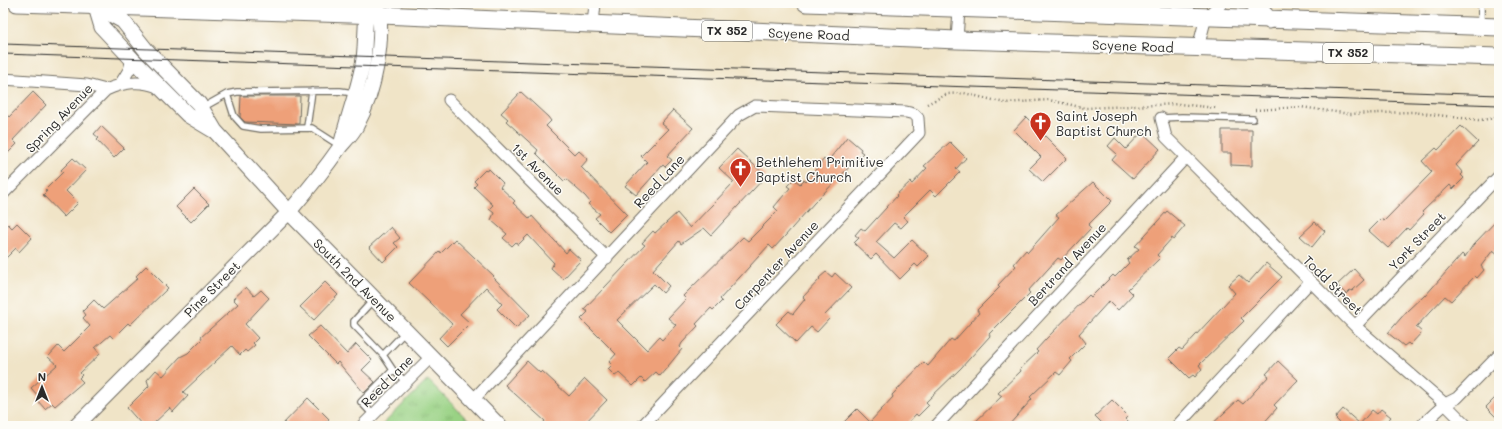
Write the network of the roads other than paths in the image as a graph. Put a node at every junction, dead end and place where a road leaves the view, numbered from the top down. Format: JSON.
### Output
{"nodes":[{"id":1,"x":17,"y":3,"type":"edge"},
{"id":2,"x":595,"y":3,"type":"edge"},
{"id":3,"x":806,"y":3,"type":"edge"},
{"id":4,"x":825,"y":3,"type":"edge"},
{"id":5,"x":1222,"y":3,"type":"edge"},
{"id":6,"x":1254,"y":3,"type":"edge"},
{"id":7,"x":1481,"y":3,"type":"edge"},
{"id":8,"x":872,"y":4,"type":"edge"},
{"id":9,"x":94,"y":5,"type":"edge"},
{"id":10,"x":962,"y":6,"type":"edge"},
{"id":11,"x":1011,"y":7,"type":"edge"},
{"id":12,"x":373,"y":9,"type":"edge"},
{"id":13,"x":1206,"y":17,"type":"junction"},
{"id":14,"x":1270,"y":20,"type":"junction"},
{"id":15,"x":593,"y":25,"type":"junction"},
{"id":16,"x":1481,"y":27,"type":"junction"},
{"id":17,"x":1499,"y":27,"type":"edge"},
{"id":18,"x":957,"y":40,"type":"junction"},
{"id":19,"x":1198,"y":48,"type":"junction"},
{"id":20,"x":1499,"y":57,"type":"edge"},
{"id":21,"x":132,"y":59,"type":"junction"},
{"id":22,"x":3,"y":79,"type":"edge"},
{"id":23,"x":121,"y":83,"type":"junction"},
{"id":24,"x":160,"y":88,"type":"junction"},
{"id":25,"x":106,"y":90,"type":"junction"},
{"id":26,"x":312,"y":91,"type":"junction"},
{"id":27,"x":354,"y":93,"type":"junction"},
{"id":28,"x":227,"y":94,"type":"junction"},
{"id":29,"x":450,"y":100,"type":"dead end"},
{"id":30,"x":202,"y":108,"type":"junction"},
{"id":31,"x":918,"y":118,"type":"joint"},
{"id":32,"x":1161,"y":118,"type":"joint"},
{"id":33,"x":1253,"y":119,"type":"dead end"},
{"id":34,"x":307,"y":127,"type":"junction"},
{"id":35,"x":215,"y":131,"type":"junction"},
{"id":36,"x":341,"y":146,"type":"junction"},
{"id":37,"x":1186,"y":157,"type":"junction"},
{"id":38,"x":1499,"y":176,"type":"edge"},
{"id":39,"x":3,"y":194,"type":"edge"},
{"id":40,"x":289,"y":212,"type":"junction"},
{"id":41,"x":607,"y":258,"type":"junction"},
{"id":42,"x":1310,"y":282,"type":"junction"},
{"id":43,"x":374,"y":299,"type":"junction"},
{"id":44,"x":1355,"y":326,"type":"junction"},
{"id":45,"x":406,"y":331,"type":"junction"},
{"id":46,"x":383,"y":355,"type":"junction"},
{"id":47,"x":1499,"y":355,"type":"edge"},
{"id":48,"x":431,"y":357,"type":"junction"},
{"id":49,"x":393,"y":370,"type":"junction"},
{"id":50,"x":406,"y":382,"type":"junction"},
{"id":51,"x":473,"y":400,"type":"junction"},
{"id":52,"x":1445,"y":404,"type":"junction"},
{"id":53,"x":373,"y":415,"type":"junction"},
{"id":54,"x":76,"y":426,"type":"edge"},
{"id":55,"x":362,"y":426,"type":"edge"},
{"id":56,"x":498,"y":426,"type":"edge"},
{"id":57,"x":642,"y":426,"type":"edge"},
{"id":58,"x":936,"y":426,"type":"edge"},
{"id":59,"x":1177,"y":426,"type":"edge"},
{"id":60,"x":1421,"y":426,"type":"edge"},
{"id":61,"x":1467,"y":426,"type":"edge"}],
"edges":[{"from":1,"to":9,"type":"main road","number":"TX 352"},
{"from":2,"to":15,"type":"street"},
{"from":3,"to":4,"type":"main road"},
{"from":4,"to":8,"type":"main road"},
{"from":5,"to":13,"type":"street"},
{"from":6,"to":14,"type":"main road"},
{"from":7,"to":16,"type":"lane"},
{"from":8,"to":10,"type":"main road"},
{"from":9,"to":12,"type":"main road","name":"Scyene Road","number":"TX 352"},
{"from":9,"to":21,"type":"main road","name":"South 2nd Avenue"},
{"from":9,"to":30,"type":"main road","name":"South 2nd Avenue"},
{"from":10,"to":11,"type":"main road"},
{"from":10,"to":18,"type":"street"},
{"from":11,"to":13,"type":"main road"},
{"from":12,"to":15,"type":"main road","name":"Scyene Road","number":"TX 352"},
{"from":12,"to":27,"type":"street","name":"Pine Street"},
{"from":12,"to":36,"type":"street","name":"Pine Street"},
{"from":13,"to":14,"type":"main road"},
{"from":13,"to":19,"type":"street"},
{"from":14,"to":16,"type":"main road"},
{"from":15,"to":18,"type":"main road","name":"Scyene Road","number":"TX 352"},
{"from":16,"to":17,"type":"main road"},
{"from":18,"to":19,"type":"main road","name":"Scyene Road","number":"TX 352"},
{"from":19,"to":20,"type":"main road","name":"Scyene Road","number":"TX 352"},
{"from":21,"to":23,"type":"street"},
{"from":21,"to":24,"type":"main road","name":"South 2nd Avenue"},
{"from":22,"to":25,"type":"street"},
{"from":23,"to":24,"type":"street","name":"Spring Avenue"},
{"from":23,"to":25,"type":"street","name":"Spring Avenue"},
{"from":24,"to":35,"type":"main road","name":"South 2nd Avenue"},
{"from":25,"to":39,"type":"street","name":"Spring Avenue"},
{"from":26,"to":27,"type":"lane"},
{"from":26,"to":28,"type":"lane"},
{"from":26,"to":34,"type":"lane"},
{"from":27,"to":36,"type":"street","name":"Pine Street"},
{"from":28,"to":30,"type":"lane"},
{"from":28,"to":34,"type":"lane"},
{"from":29,"to":41,"type":"street","name":"1st Avenue"},
{"from":30,"to":35,"type":"main road","name":"South 2nd Avenue"},
{"from":31,"to":41,"type":"street","name":"Reed Lane"},
{"from":31,"to":57,"type":"street","name":"Carpenter Avenue"},
{"from":32,"to":33,"type":"lane"},
{"from":32,"to":37,"type":"street"},
{"from":34,"to":36,"type":"lane"},
{"from":35,"to":40,"type":"main road","name":"South 2nd Avenue"},
{"from":36,"to":40,"type":"street","name":"Pine Street"},
{"from":37,"to":42,"type":"street","name":"Todd Street"},
{"from":37,"to":58,"type":"street","name":"Bertrand Avenue"},
{"from":38,"to":44,"type":"street","name":"York Street"},
{"from":40,"to":43,"type":"main road","name":"South 2nd Avenue"},
{"from":40,"to":54,"type":"street","name":"Pine Street"},
{"from":41,"to":51,"type":"street","name":"Reed Lane"},
{"from":42,"to":44,"type":"street","name":"Todd Street"},
{"from":42,"to":59,"type":"street"},
{"from":43,"to":45,"type":"main road","name":"South 2nd Avenue"},
{"from":43,"to":46,"type":"lane"},
{"from":44,"to":52,"type":"street","name":"Todd Street"},
{"from":45,"to":46,"type":"lane"},
{"from":45,"to":48,"type":"main road","name":"South 2nd Avenue"},
{"from":46,"to":49,"type":"lane"},
{"from":47,"to":52,"type":"street"},
{"from":48,"to":50,"type":"street","name":"Reed Lane"},
{"from":48,"to":51,"type":"main road","name":"South 2nd Avenue"},
{"from":49,"to":50,"type":"lane"},
{"from":49,"to":53,"type":"lane"},
{"from":50,"to":53,"type":"street","name":"Reed Lane"},
{"from":51,"to":56,"type":"main road","name":"South 2nd Avenue"},
{"from":52,"to":60,"type":"street"},
{"from":52,"to":61,"type":"street","name":"Todd Street"},
{"from":53,"to":55,"type":"street","name":"Reed Lane"}]}
